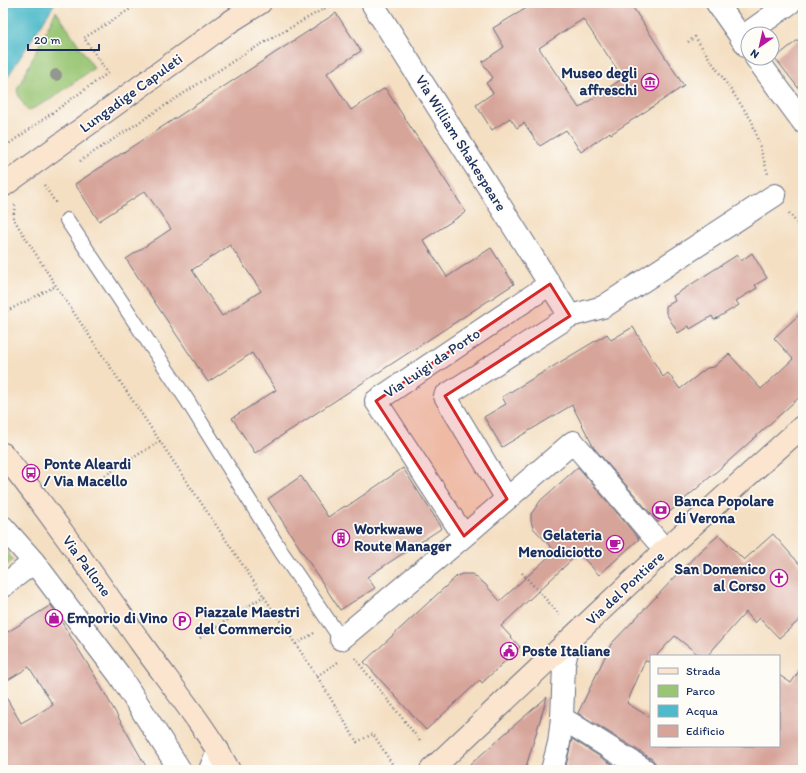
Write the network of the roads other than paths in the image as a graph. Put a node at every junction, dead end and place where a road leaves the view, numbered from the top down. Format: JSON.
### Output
{"nodes":[{"id":1,"x":260,"y":3,"type":"edge"},
{"id":2,"x":372,"y":3,"type":"edge"},
{"id":3,"x":717,"y":3,"type":"edge"},
{"id":4,"x":790,"y":3,"type":"edge"},
{"id":5,"x":763,"y":26,"type":"edge"},
{"id":6,"x":740,"y":35,"type":"edge"},
{"id":7,"x":762,"y":66,"type":"edge"},
{"id":8,"x":803,"y":122,"type":"edge"},
{"id":9,"x":3,"y":186,"type":"edge"},
{"id":10,"x":775,"y":195,"type":"road end"},
{"id":11,"x":67,"y":220,"type":"road end"},
{"id":12,"x":550,"y":284,"type":"junction"},
{"id":13,"x":570,"y":316,"type":"junction"},
{"id":14,"x":803,"y":426,"type":"edge"},
{"id":15,"x":5,"y":461,"type":"edge"},
{"id":16,"x":507,"y":499,"type":"junction"},
{"id":17,"x":3,"y":527,"type":"edge"},
{"id":18,"x":464,"y":536,"type":"junction"},
{"id":19,"x":665,"y":550,"type":"junction"},
{"id":20,"x":34,"y":562,"type":"junction"},
{"id":21,"x":3,"y":586,"type":"edge"},
{"id":22,"x":341,"y":639,"type":"joint"},
{"id":23,"x":569,"y":641,"type":"junction"},
{"id":24,"x":562,"y":718,"type":"junction"},
{"id":25,"x":218,"y":750,"type":"junction"},
{"id":26,"x":180,"y":770,"type":"edge"},
{"id":27,"x":210,"y":770,"type":"edge"},
{"id":28,"x":229,"y":770,"type":"edge"},
{"id":29,"x":432,"y":770,"type":"edge"},
{"id":30,"x":552,"y":770,"type":"edge"},
{"id":31,"x":645,"y":770,"type":"edge"}],
"edges":[{"from":1,"to":9,"type":"street","name":"Lungadige Capuleti"},
{"from":2,"to":12,"type":"street","name":"Via William Shakespeare"},
{"from":3,"to":6,"type":"street"},
{"from":4,"to":5,"type":"street"},
{"from":7,"to":8,"type":"street"},
{"from":10,"to":13,"type":"street"},
{"from":11,"to":22,"type":"lane"},
{"from":12,"to":13,"type":"street"},
{"from":12,"to":18,"type":"street","name":"Via Luigi da Porto"},
{"from":13,"to":16,"type":"street"},
{"from":14,"to":19,"type":"street","name":"Via del Pontiere"},
{"from":15,"to":25,"type":"street","name":"Via Pallone"},
{"from":16,"to":18,"type":"street"},
{"from":16,"to":19,"type":"street"},
{"from":17,"to":20,"type":"street"},
{"from":18,"to":22,"type":"street"},
{"from":19,"to":23,"type":"street","name":"Via del Pontiere"},
{"from":20,"to":21,"type":"street"},
{"from":20,"to":26,"type":"street"},
{"from":23,"to":24,"type":"street"},
{"from":23,"to":29,"type":"street","name":"Via del Pontiere"},
{"from":24,"to":30,"type":"street"},
{"from":24,"to":31,"type":"street"},
{"from":25,"to":27,"type":"street"},
{"from":25,"to":28,"type":"street","name":"Via Pallone"}]}
